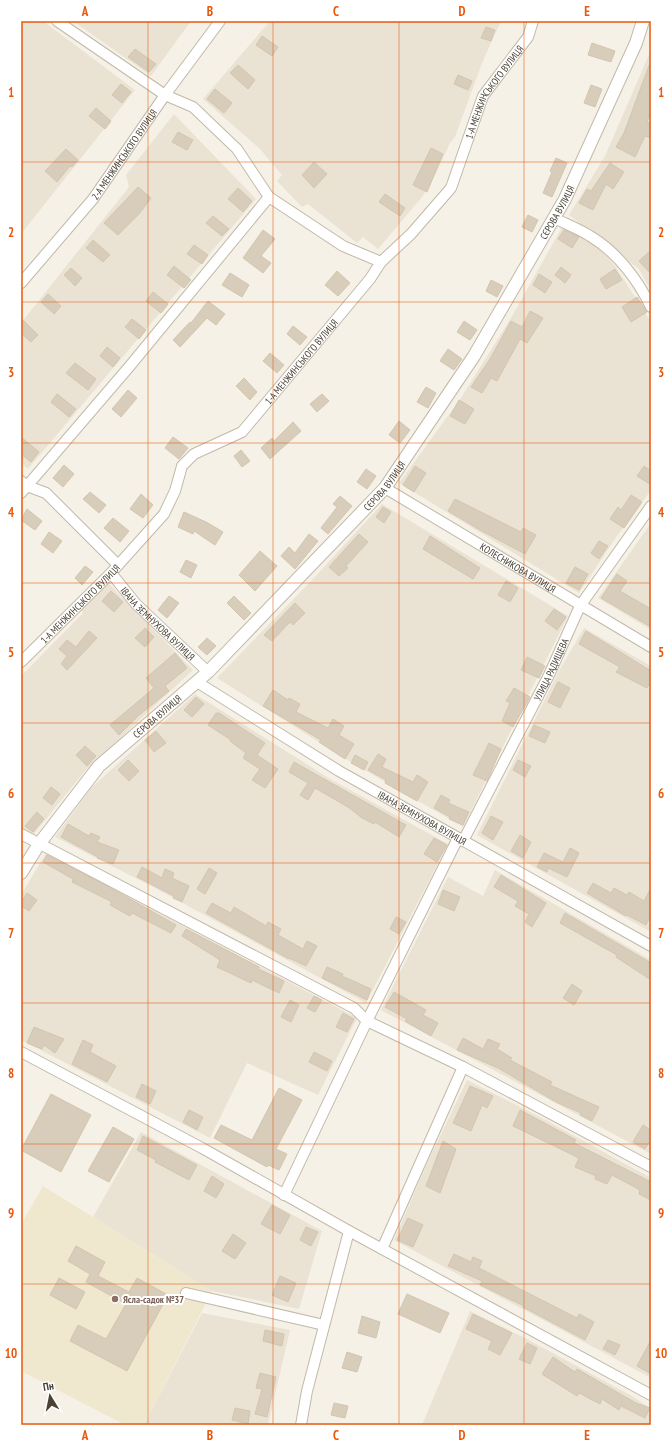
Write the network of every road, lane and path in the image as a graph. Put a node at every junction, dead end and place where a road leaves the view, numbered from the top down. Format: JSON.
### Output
{"nodes":[{"id":1,"x":57,"y":21,"type":"edge"},
{"id":2,"x":220,"y":21,"type":"edge"},
{"id":3,"x":533,"y":21,"type":"edge"},
{"id":4,"x":643,"y":21,"type":"edge"},
{"id":5,"x":166,"y":95,"type":"junction"},
{"id":6,"x":269,"y":197,"type":"junction"},
{"id":7,"x":554,"y":218,"type":"junction"},
{"id":8,"x":381,"y":262,"type":"junction"},
{"id":9,"x":21,"y":283,"type":"edge"},
{"id":10,"x":651,"y":307,"type":"edge"},
{"id":11,"x":23,"y":487,"type":"edge"},
{"id":12,"x":385,"y":488,"type":"junction"},
{"id":13,"x":651,"y":506,"type":"edge"},
{"id":14,"x":114,"y":569,"type":"junction"},
{"id":15,"x":580,"y":606,"type":"junction"},
{"id":16,"x":651,"y":648,"type":"edge"},
{"id":17,"x":21,"y":662,"type":"edge"},
{"id":18,"x":208,"y":672,"type":"junction"},
{"id":19,"x":197,"y":682,"type":"junction"},
{"id":20,"x":21,"y":834,"type":"edge"},
{"id":21,"x":461,"y":839,"type":"junction"},
{"id":22,"x":39,"y":844,"type":"junction"},
{"id":23,"x":21,"y":873,"type":"edge"},
{"id":24,"x":651,"y":946,"type":"edge"},
{"id":25,"x":367,"y":1021,"type":"junction"},
{"id":26,"x":21,"y":1052,"type":"edge"},
{"id":27,"x":463,"y":1067,"type":"junction"},
{"id":28,"x":651,"y":1167,"type":"edge"},
{"id":29,"x":284,"y":1195,"type":"junction"},
{"id":30,"x":349,"y":1231,"type":"junction"},
{"id":31,"x":382,"y":1249,"type":"junction"},
{"id":32,"x":186,"y":1293,"type":"dead end"},
{"id":33,"x":324,"y":1325,"type":"junction"},
{"id":34,"x":651,"y":1395,"type":"edge"},
{"id":35,"x":301,"y":1425,"type":"edge"}],
"edges":[{"from":1,"to":5,"type":"street"},
{"from":2,"to":5,"type":"street","name":"2-А МЕНЖИНСЬКОГО ВУЛИЦЯ"},
{"from":3,"to":8,"type":"street","name":"1-А МЕНЖИНСЬКОГО ВУЛИЦЯ"},
{"from":4,"to":7,"type":"street","name":"СЄРОВА ВУЛИЦЯ"},
{"from":5,"to":6,"type":"street"},
{"from":5,"to":9,"type":"street","name":"2-А МЕНЖИНСЬКОГО ВУЛИЦЯ"},
{"from":6,"to":8,"type":"street"},
{"from":6,"to":11,"type":"street"},
{"from":7,"to":10,"type":"street"},
{"from":7,"to":12,"type":"street","name":"СЄРОВА ВУЛИЦЯ"},
{"from":8,"to":14,"type":"street","name":"1-А МЕНЖИНСЬКОГО ВУЛИЦЯ"},
{"from":11,"to":14,"type":"street","name":"ІВАНА ЗЕМНУХОВА ВУЛИЦЯ"},
{"from":12,"to":15,"type":"street","name":"КОЛЕСНИКОВА ВУЛИЦЯ"},
{"from":12,"to":18,"type":"street","name":"СЄРОВА ВУЛИЦЯ"},
{"from":13,"to":15,"type":"street","name":"УЛИЦА РАДИЩЕВА"},
{"from":14,"to":17,"type":"street","name":"1-А МЕНЖИНСЬКОГО ВУЛИЦЯ"},
{"from":14,"to":18,"type":"street","name":"ІВАНА ЗЕМНУХОВА ВУЛИЦЯ"},
{"from":15,"to":16,"type":"street","name":"КОЛЕСНИКОВА ВУЛИЦЯ"},
{"from":15,"to":21,"type":"street","name":"УЛИЦА РАДИЩЕВА"},
{"from":18,"to":19,"type":"street","name":"СЄРОВА ВУЛИЦЯ"},
{"from":19,"to":21,"type":"street","name":"ІВАНА ЗЕМНУХОВА ВУЛИЦЯ"},
{"from":19,"to":22,"type":"street","name":"СЄРОВА ВУЛИЦЯ"},
{"from":20,"to":22,"type":"street"},
{"from":21,"to":24,"type":"street","name":"ІВАНА ЗЕМНУХОВА ВУЛИЦЯ"},
{"from":21,"to":25,"type":"street","name":"УЛИЦА РАДИЩЕВА"},
{"from":22,"to":23,"type":"street","name":"СЄРОВА ВУЛИЦЯ"},
{"from":22,"to":25,"type":"street"},
{"from":25,"to":27,"type":"street"},
{"from":25,"to":29,"type":"street","name":"УЛИЦА РАДИЩЕВА"},
{"from":26,"to":29,"type":"street"},
{"from":27,"to":28,"type":"street"},
{"from":27,"to":31,"type":"street"},
{"from":29,"to":30,"type":"street"},
{"from":30,"to":31,"type":"street"},
{"from":30,"to":33,"type":"street"},
{"from":31,"to":34,"type":"street"},
{"from":32,"to":33,"type":"street"},
{"from":33,"to":35,"type":"street"}]}
